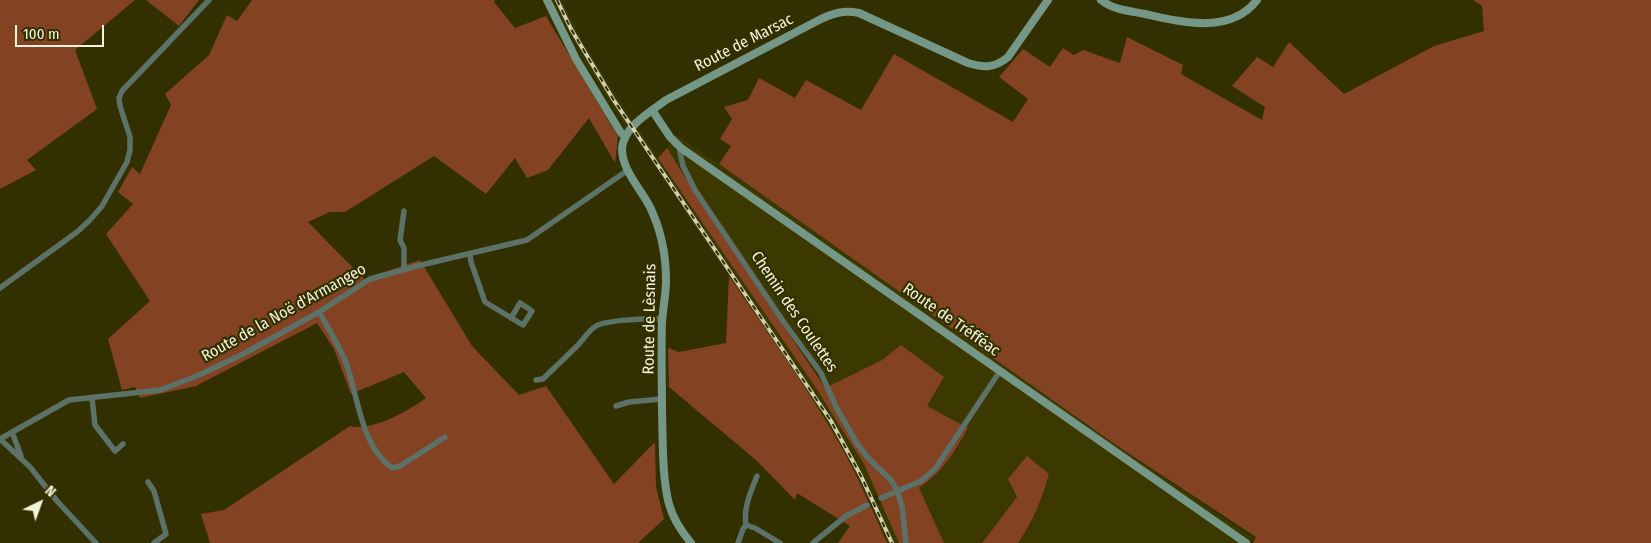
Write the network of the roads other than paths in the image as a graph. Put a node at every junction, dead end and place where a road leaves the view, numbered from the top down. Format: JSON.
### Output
{"nodes":[{"id":1,"x":208,"y":0,"type":"edge"},
{"id":2,"x":547,"y":0,"type":"edge"},
{"id":3,"x":1048,"y":0,"type":"edge"},
{"id":4,"x":1101,"y":0,"type":"edge"},
{"id":5,"x":1257,"y":0,"type":"edge"},
{"id":6,"x":652,"y":110,"type":"junction"},
{"id":7,"x":625,"y":136,"type":"junction"},
{"id":8,"x":681,"y":148,"type":"junction"},
{"id":9,"x":628,"y":170,"type":"junction"},
{"id":10,"x":404,"y":211,"type":"dead end"},
{"id":11,"x":470,"y":254,"type":"junction"},
{"id":12,"x":404,"y":270,"type":"junction"},
{"id":13,"x":0,"y":288,"type":"edge"},
{"id":14,"x":319,"y":312,"type":"junction"},
{"id":15,"x":511,"y":318,"type":"dead end"},
{"id":16,"x":662,"y":319,"type":"junction"},
{"id":17,"x":1000,"y":371,"type":"junction"},
{"id":18,"x":536,"y":380,"type":"dead end"},
{"id":19,"x":92,"y":398,"type":"junction"},
{"id":20,"x":662,"y":399,"type":"junction"},
{"id":21,"x":616,"y":406,"type":"dead end"},
{"id":22,"x":12,"y":432,"type":"junction"},
{"id":23,"x":445,"y":437,"type":"dead end"},
{"id":24,"x":0,"y":439,"type":"edge"},
{"id":25,"x":122,"y":444,"type":"dead end"},
{"id":26,"x":22,"y":458,"type":"junction"},
{"id":27,"x":757,"y":476,"type":"dead end"},
{"id":28,"x":148,"y":482,"type":"dead end"},
{"id":29,"x":898,"y":491,"type":"junction"},
{"id":30,"x":881,"y":498,"type":"dead end"},
{"id":31,"x":866,"y":505,"type":"dead end"},
{"id":32,"x":746,"y":525,"type":"junction"},
{"id":33,"x":96,"y":543,"type":"edge"},
{"id":34,"x":154,"y":543,"type":"edge"},
{"id":35,"x":691,"y":543,"type":"edge"},
{"id":36,"x":738,"y":543,"type":"edge"},
{"id":37,"x":780,"y":543,"type":"edge"},
{"id":38,"x":813,"y":543,"type":"edge"},
{"id":39,"x":906,"y":543,"type":"edge"},
{"id":40,"x":1246,"y":543,"type":"edge"}],
"edges":[{"from":1,"to":13,"type":"street"},
{"from":2,"to":7,"type":"street"},
{"from":3,"to":6,"type":"street","name":"Route de Marsac"},
{"from":4,"to":5,"type":"street"},
{"from":6,"to":7,"type":"street"},
{"from":6,"to":8,"type":"street","name":"Route de Tréfféac"},
{"from":7,"to":9,"type":"street","name":"Route de Lèsnais"},
{"from":8,"to":17,"type":"street","name":"Route de Tréfféac"},
{"from":8,"to":29,"type":"street","name":"Chemin des Coulettes"},
{"from":9,"to":11,"type":"street","name":"Route de la Noë d'Armangeo"},
{"from":9,"to":16,"type":"street","name":"Route de Lèsnais"},
{"from":10,"to":12,"type":"street"},
{"from":11,"to":12,"type":"street","name":"Route de la Noë d'Armangeo"},
{"from":11,"to":15,"type":"street"},
{"from":12,"to":14,"type":"street","name":"Route de la Noë d'Armangeo"},
{"from":14,"to":19,"type":"street","name":"Route de la Noë d'Armangeo"},
{"from":14,"to":23,"type":"street"},
{"from":16,"to":18,"type":"street"},
{"from":16,"to":20,"type":"street","name":"Route de Lèsnais"},
{"from":17,"to":29,"type":"street"},
{"from":17,"to":40,"type":"street","name":"Route de Tréfféac"},
{"from":19,"to":22,"type":"street","name":"Route de la Noë d'Armangeo"},
{"from":19,"to":25,"type":"street"},
{"from":20,"to":21,"type":"street"},
{"from":20,"to":35,"type":"street","name":"Route de Lèsnais"},
{"from":22,"to":24,"type":"street","name":"Route de la Noë d'Armangeo"},
{"from":22,"to":26,"type":"street"},
{"from":24,"to":26,"type":"street"},
{"from":26,"to":33,"type":"street"},
{"from":27,"to":32,"type":"street"},
{"from":28,"to":34,"type":"street"},
{"from":29,"to":30,"type":"street"},
{"from":29,"to":39,"type":"street","name":"Chemin des Coulettes"},
{"from":31,"to":38,"type":"street"},
{"from":32,"to":36,"type":"street"},
{"from":32,"to":37,"type":"street"}]}
